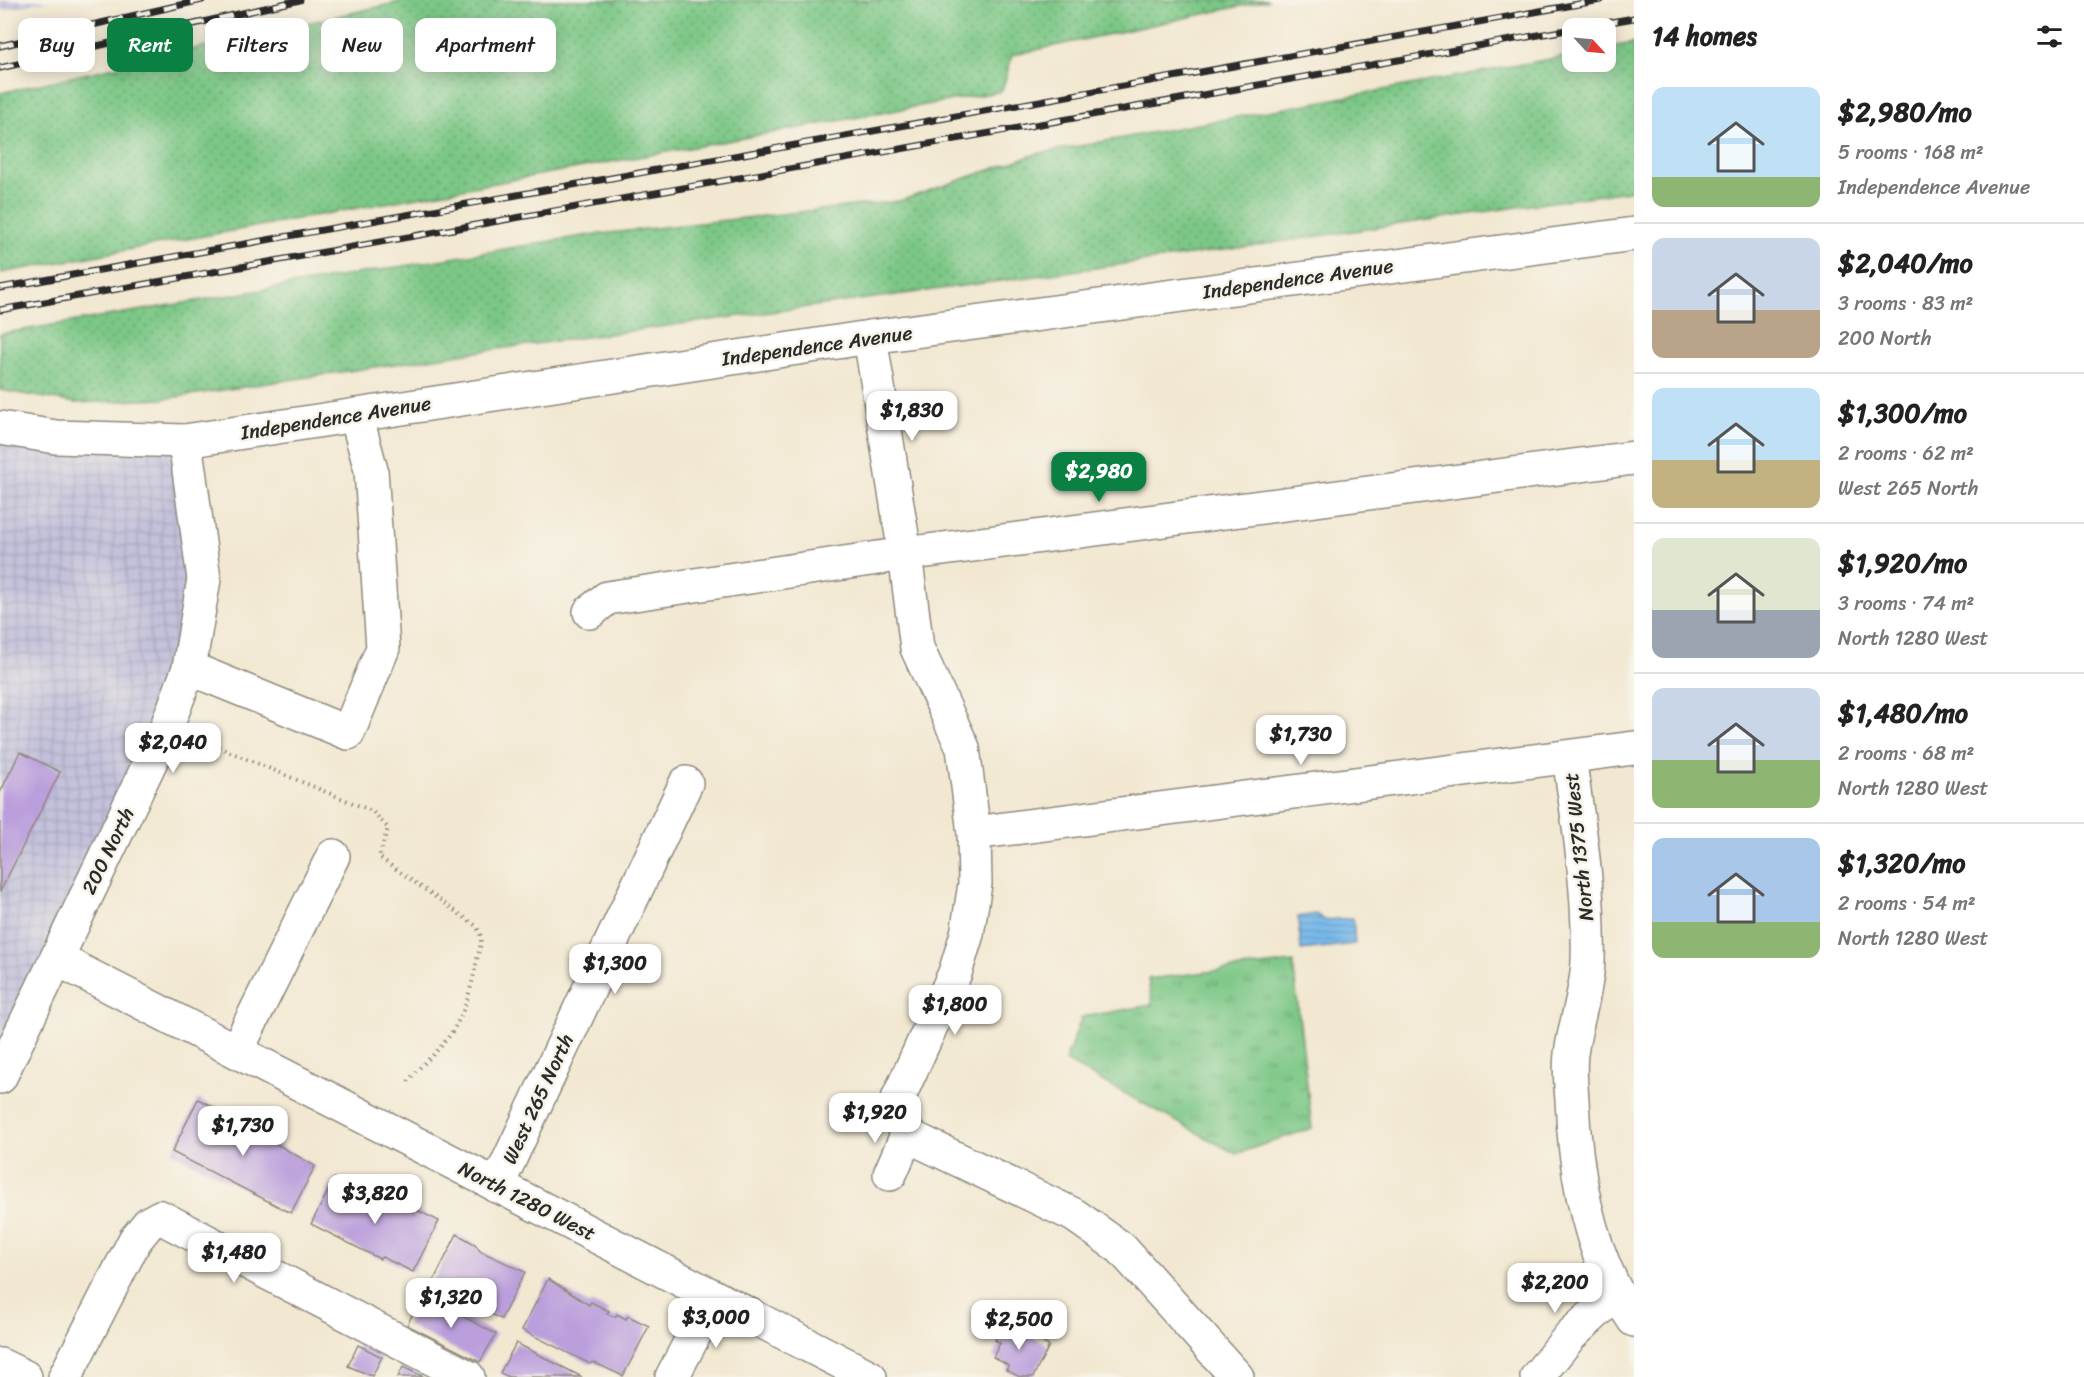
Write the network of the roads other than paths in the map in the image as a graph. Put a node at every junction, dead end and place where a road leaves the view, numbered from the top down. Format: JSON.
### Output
{"nodes":[{"id":1,"x":1634,"y":234,"type":"edge"},
{"id":2,"x":870,"y":337,"type":"junction"},
{"id":3,"x":356,"y":415,"type":"junction"},
{"id":4,"x":0,"y":429,"type":"edge"},
{"id":5,"x":185,"y":441,"type":"junction"},
{"id":6,"x":1634,"y":458,"type":"edge"},
{"id":7,"x":905,"y":554,"type":"junction"},
{"id":8,"x":590,"y":612,"type":"dead end"},
{"id":9,"x":189,"y":668,"type":"junction"},
{"id":10,"x":1634,"y":748,"type":"edge"},
{"id":11,"x":1569,"y":757,"type":"junction"},
{"id":12,"x":686,"y":783,"type":"dead end"},
{"id":13,"x":974,"y":833,"type":"junction"},
{"id":14,"x":333,"y":856,"type":"dead end"},
{"id":15,"x":57,"y":959,"type":"junction"},
{"id":16,"x":237,"y":1050,"type":"junction"},
{"id":17,"x":0,"y":1077,"type":"edge"},
{"id":18,"x":907,"y":1136,"type":"junction"},
{"id":19,"x":890,"y":1173,"type":"dead end"},
{"id":20,"x":497,"y":1186,"type":"junction"},
{"id":21,"x":1617,"y":1293,"type":"junction"},
{"id":22,"x":714,"y":1297,"type":"junction"},
{"id":23,"x":1634,"y":1320,"type":"edge"},
{"id":24,"x":0,"y":1365,"type":"edge"},
{"id":25,"x":25,"y":1377,"type":"edge"},
{"id":26,"x":65,"y":1377,"type":"edge"},
{"id":27,"x":468,"y":1377,"type":"edge"},
{"id":28,"x":672,"y":1377,"type":"edge"},
{"id":29,"x":870,"y":1377,"type":"edge"},
{"id":30,"x":1237,"y":1377,"type":"edge"},
{"id":31,"x":1537,"y":1377,"type":"edge"}],
"edges":[{"from":1,"to":2,"type":"street","name":"Independence Avenue"},
{"from":2,"to":3,"type":"street","name":"Independence Avenue"},
{"from":2,"to":7,"type":"street"},
{"from":3,"to":5,"type":"street","name":"Independence Avenue"},
{"from":3,"to":9,"type":"street"},
{"from":4,"to":5,"type":"street","name":"Independence Avenue"},
{"from":5,"to":9,"type":"street","name":"200 North"},
{"from":6,"to":7,"type":"street"},
{"from":7,"to":8,"type":"street"},
{"from":7,"to":13,"type":"street"},
{"from":9,"to":15,"type":"street","name":"200 North"},
{"from":10,"to":11,"type":"street"},
{"from":11,"to":13,"type":"street"},
{"from":11,"to":21,"type":"street","name":"North 1375 West"},
{"from":12,"to":20,"type":"street","name":"West 265 North"},
{"from":13,"to":18,"type":"street"},
{"from":14,"to":16,"type":"street"},
{"from":15,"to":16,"type":"street","name":"North 1280 West"},
{"from":15,"to":17,"type":"street","name":"200 North"},
{"from":16,"to":20,"type":"street","name":"North 1280 West"},
{"from":18,"to":19,"type":"street"},
{"from":18,"to":30,"type":"street"},
{"from":20,"to":22,"type":"street","name":"North 1280 West"},
{"from":21,"to":23,"type":"street","name":"North 1375 West"},
{"from":21,"to":31,"type":"street"},
{"from":22,"to":28,"type":"street"},
{"from":22,"to":29,"type":"street","name":"North 1280 West"},
{"from":24,"to":25,"type":"street"},
{"from":26,"to":27,"type":"street"}]}
